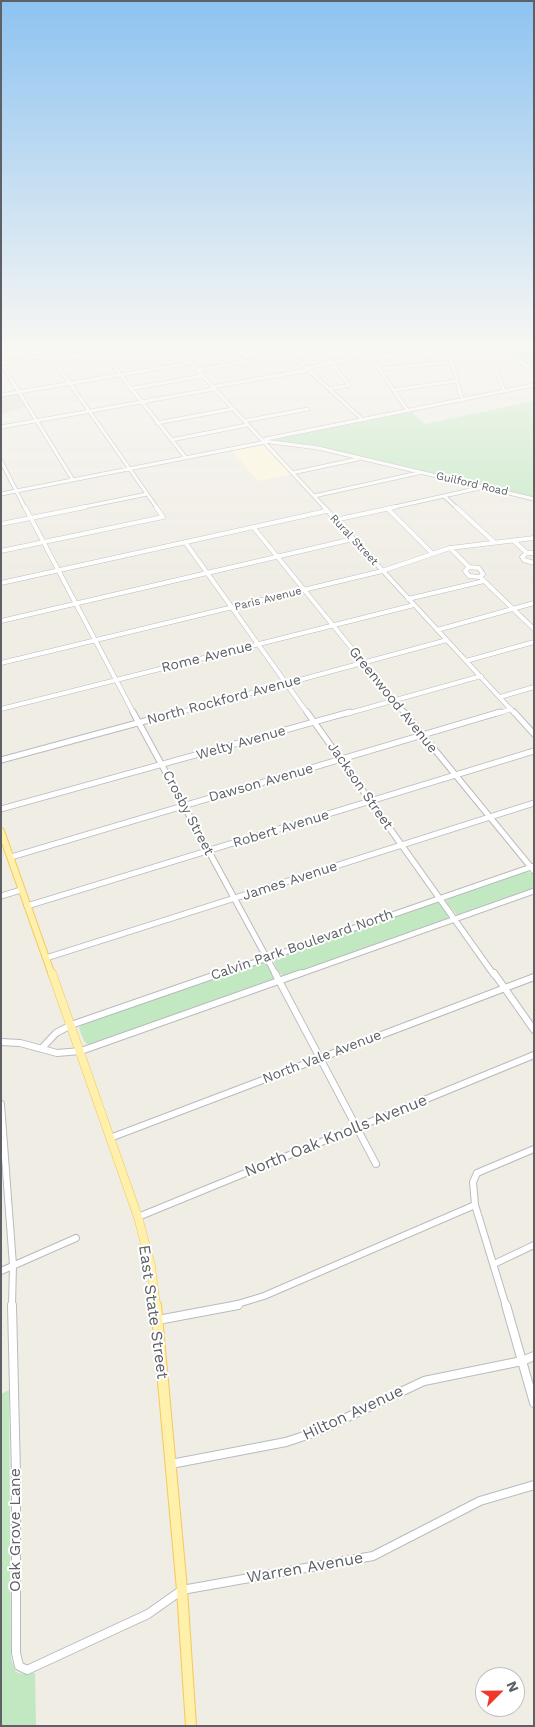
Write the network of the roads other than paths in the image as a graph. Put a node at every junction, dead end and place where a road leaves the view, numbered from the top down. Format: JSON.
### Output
{"nodes":[{"id":1,"x":13,"y":426,"type":"edge"},
{"id":2,"x":40,"y":426,"type":"edge"},
{"id":3,"x":100,"y":426,"type":"edge"},
{"id":4,"x":159,"y":426,"type":"edge"},
{"id":5,"x":234,"y":426,"type":"edge"},
{"id":6,"x":248,"y":426,"type":"edge"},
{"id":7,"x":336,"y":426,"type":"edge"},
{"id":8,"x":1,"y":428,"type":"edge"},
{"id":9,"x":171,"y":440,"type":"junction"},
{"id":10,"x":263,"y":441,"type":"junction"},
{"id":11,"x":186,"y":458,"type":"junction"},
{"id":12,"x":360,"y":459,"type":"junction"},
{"id":13,"x":1,"y":461,"type":"edge"},
{"id":14,"x":130,"y":469,"type":"junction"},
{"id":15,"x":421,"y":472,"type":"junction"},
{"id":16,"x":292,"y":473,"type":"junction"},
{"id":17,"x":73,"y":480,"type":"junction"},
{"id":18,"x":485,"y":487,"type":"junction"},
{"id":19,"x":18,"y":491,"type":"junction"},
{"id":20,"x":1,"y":494,"type":"edge"},
{"id":21,"x":147,"y":494,"type":"junction"},
{"id":22,"x":314,"y":496,"type":"junction"},
{"id":23,"x":444,"y":496,"type":"junction"},
{"id":24,"x":534,"y":499,"type":"edge"},
{"id":25,"x":388,"y":509,"type":"junction"},
{"id":26,"x":326,"y":511,"type":"junction"},
{"id":27,"x":32,"y":518,"type":"junction"},
{"id":28,"x":335,"y":520,"type":"junction"},
{"id":29,"x":1,"y":524,"type":"edge"},
{"id":30,"x":254,"y":528,"type":"junction"},
{"id":31,"x":534,"y":538,"type":"edge"},
{"id":32,"x":353,"y":539,"type":"junction"},
{"id":33,"x":514,"y":541,"type":"junction"},
{"id":34,"x":44,"y":542,"type":"junction"},
{"id":35,"x":184,"y":542,"type":"junction"},
{"id":36,"x":494,"y":542,"type":"junction"},
{"id":37,"x":450,"y":548,"type":"junction"},
{"id":38,"x":1,"y":552,"type":"edge"},
{"id":39,"x":432,"y":553,"type":"junction"},
{"id":40,"x":527,"y":553,"type":"junction"},
{"id":41,"x":534,"y":554,"type":"edge"},
{"id":42,"x":277,"y":557,"type":"junction"},
{"id":43,"x":534,"y":563,"type":"edge"},
{"id":44,"x":469,"y":567,"type":"junction"},
{"id":45,"x":58,"y":570,"type":"junction"},
{"id":46,"x":382,"y":570,"type":"junction"},
{"id":47,"x":206,"y":574,"type":"junction"},
{"id":48,"x":480,"y":577,"type":"junction"},
{"id":49,"x":484,"y":581,"type":"junction"},
{"id":50,"x":1,"y":583,"type":"edge"},
{"id":51,"x":304,"y":590,"type":"junction"},
{"id":52,"x":408,"y":599,"type":"junction"},
{"id":53,"x":534,"y":603,"type":"edge"},
{"id":54,"x":76,"y":604,"type":"junction"},
{"id":55,"x":414,"y":605,"type":"junction"},
{"id":56,"x":231,"y":608,"type":"junction"},
{"id":57,"x":513,"y":609,"type":"junction"},
{"id":58,"x":1,"y":621,"type":"edge"},
{"id":59,"x":332,"y":625,"type":"junction"},
{"id":60,"x":534,"y":629,"type":"edge"},
{"id":61,"x":437,"y":630,"type":"junction"},
{"id":62,"x":94,"y":640,"type":"junction"},
{"id":63,"x":447,"y":640,"type":"junction"},
{"id":64,"x":534,"y":642,"type":"edge"},
{"id":65,"x":257,"y":644,"type":"junction"},
{"id":66,"x":466,"y":661,"type":"junction"},
{"id":67,"x":1,"y":663,"type":"edge"},
{"id":68,"x":363,"y":663,"type":"junction"},
{"id":69,"x":481,"y":676,"type":"junction"},
{"id":70,"x":117,"y":680,"type":"junction"},
{"id":71,"x":286,"y":683,"type":"junction"},
{"id":72,"x":534,"y":687,"type":"edge"},
{"id":73,"x":500,"y":697,"type":"junction"},
{"id":74,"x":394,"y":700,"type":"junction"},
{"id":75,"x":1,"y":709,"type":"edge"},
{"id":76,"x":511,"y":709,"type":"junction"},
{"id":77,"x":140,"y":723,"type":"junction"},
{"id":78,"x":314,"y":723,"type":"junction"},
{"id":79,"x":534,"y":734,"type":"edge"},
{"id":80,"x":423,"y":735,"type":"junction"},
{"id":81,"x":534,"y":751,"type":"edge"},
{"id":82,"x":1,"y":760,"type":"edge"},
{"id":83,"x":342,"y":760,"type":"junction"},
{"id":84,"x":162,"y":765,"type":"junction"},
{"id":85,"x":456,"y":776,"type":"junction"},
{"id":86,"x":372,"y":802,"type":"junction"},
{"id":87,"x":534,"y":803,"type":"edge"},
{"id":88,"x":184,"y":806,"type":"junction"},
{"id":89,"x":1,"y":810,"type":"edge"},
{"id":90,"x":489,"y":818,"type":"junction"},
{"id":91,"x":1,"y":831,"type":"edge"},
{"id":92,"x":3,"y":844,"type":"edge"},
{"id":93,"x":402,"y":845,"type":"junction"},
{"id":94,"x":208,"y":851,"type":"junction"},
{"id":95,"x":11,"y":856,"type":"junction"},
{"id":96,"x":533,"y":868,"type":"edge"},
{"id":97,"x":21,"y":890,"type":"junction"},
{"id":98,"x":534,"y":891,"type":"edge"},
{"id":99,"x":1,"y":896,"type":"edge"},
{"id":100,"x":234,"y":899,"type":"junction"},
{"id":101,"x":439,"y":899,"type":"junction"},
{"id":102,"x":27,"y":906,"type":"junction"},
{"id":103,"x":454,"y":918,"type":"junction"},
{"id":104,"x":46,"y":958,"type":"junction"},
{"id":105,"x":267,"y":958,"type":"junction"},
{"id":106,"x":534,"y":977,"type":"edge"},
{"id":107,"x":279,"y":980,"type":"junction"},
{"id":108,"x":504,"y":988,"type":"junction"},
{"id":109,"x":71,"y":1024,"type":"junction"},
{"id":110,"x":534,"y":1030,"type":"edge"},
{"id":111,"x":1,"y":1042,"type":"edge"},
{"id":112,"x":42,"y":1048,"type":"junction"},
{"id":113,"x":80,"y":1051,"type":"junction"},
{"id":114,"x":534,"y":1055,"type":"edge"},
{"id":115,"x":321,"y":1057,"type":"junction"},
{"id":116,"x":1,"y":1104,"type":"edge"},
{"id":117,"x":2,"y":1114,"type":"edge"},
{"id":118,"x":356,"y":1127,"type":"junction"},
{"id":119,"x":110,"y":1138,"type":"junction"},
{"id":120,"x":534,"y":1148,"type":"edge"},
{"id":121,"x":376,"y":1164,"type":"dead end"},
{"id":122,"x":5,"y":1192,"type":"edge"},
{"id":123,"x":475,"y":1205,"type":"junction"},
{"id":124,"x":138,"y":1217,"type":"junction"},
{"id":125,"x":76,"y":1238,"type":"dead end"},
{"id":126,"x":534,"y":1245,"type":"edge"},
{"id":127,"x":494,"y":1264,"type":"junction"},
{"id":128,"x":13,"y":1265,"type":"junction"},
{"id":129,"x":1,"y":1271,"type":"edge"},
{"id":130,"x":158,"y":1320,"type":"junction"},
{"id":131,"x":534,"y":1356,"type":"edge"},
{"id":132,"x":522,"y":1361,"type":"junction"},
{"id":133,"x":534,"y":1403,"type":"edge"},
{"id":134,"x":170,"y":1464,"type":"junction"},
{"id":135,"x":534,"y":1485,"type":"edge"},
{"id":136,"x":182,"y":1590,"type":"junction"},
{"id":137,"x":191,"y":1726,"type":"edge"}],
"edges":[{"from":1,"to":8,"type":"street"},
{"from":2,"to":17,"type":"street"},
{"from":3,"to":14,"type":"street"},
{"from":4,"to":9,"type":"street"},
{"from":5,"to":9,"type":"street"},
{"from":6,"to":10,"type":"street","name":"Rural Street"},
{"from":7,"to":10,"type":"street"},
{"from":9,"to":11,"type":"street"},
{"from":10,"to":11,"type":"street"},
{"from":10,"to":12,"type":"street","name":"Guilford Road"},
{"from":10,"to":16,"type":"street","name":"Rural Street"},
{"from":11,"to":14,"type":"street"},
{"from":12,"to":15,"type":"street","name":"Guilford Road"},
{"from":12,"to":16,"type":"street"},
{"from":13,"to":19,"type":"street","name":"Crosby Street"},
{"from":14,"to":17,"type":"street"},
{"from":14,"to":21,"type":"street"},
{"from":15,"to":18,"type":"street","name":"Guilford Road"},
{"from":15,"to":22,"type":"street"},
{"from":16,"to":22,"type":"street","name":"Rural Street"},
{"from":17,"to":19,"type":"street"},
{"from":18,"to":23,"type":"street"},
{"from":18,"to":24,"type":"street","name":"Guilford Road"},
{"from":19,"to":20,"type":"street"},
{"from":19,"to":27,"type":"street","name":"Crosby Street"},
{"from":21,"to":27,"type":"street"},
{"from":21,"to":34,"type":"street"},
{"from":22,"to":26,"type":"street","name":"Rural Street"},
{"from":23,"to":25,"type":"street"},
{"from":23,"to":36,"type":"street"},
{"from":25,"to":28,"type":"street"},
{"from":25,"to":39,"type":"street"},
{"from":26,"to":28,"type":"street","name":"Rural Street"},
{"from":26,"to":30,"type":"street"},
{"from":27,"to":29,"type":"street"},
{"from":27,"to":34,"type":"street","name":"Crosby Street"},
{"from":28,"to":32,"type":"street","name":"Rural Street"},
{"from":30,"to":35,"type":"street"},
{"from":30,"to":42,"type":"street","name":"Greenwood Avenue"},
{"from":31,"to":33,"type":"street","name":"Paris Avenue"},
{"from":32,"to":42,"type":"street"},
{"from":32,"to":46,"type":"street","name":"Rural Street"},
{"from":33,"to":36,"type":"street","name":"Paris Avenue"},
{"from":33,"to":40,"type":"street"},
{"from":34,"to":38,"type":"street"},
{"from":34,"to":45,"type":"street","name":"Crosby Street"},
{"from":35,"to":45,"type":"street"},
{"from":35,"to":47,"type":"street","name":"Jackson Street"},
{"from":36,"to":37,"type":"street","name":"Paris Avenue"},
{"from":37,"to":39,"type":"street","name":"Paris Avenue"},
{"from":37,"to":44,"type":"street"},
{"from":39,"to":46,"type":"street","name":"Paris Avenue"},
{"from":40,"to":41,"type":"street"},
{"from":40,"to":43,"type":"street"},
{"from":42,"to":47,"type":"street"},
{"from":42,"to":51,"type":"street","name":"Greenwood Avenue"},
{"from":44,"to":48,"type":"street"},
{"from":44,"to":48,"type":"street"},
{"from":45,"to":50,"type":"street"},
{"from":45,"to":54,"type":"street","name":"Crosby Street"},
{"from":46,"to":51,"type":"street","name":"Paris Avenue"},
{"from":46,"to":52,"type":"street","name":"Rural Street"},
{"from":47,"to":54,"type":"street"},
{"from":47,"to":56,"type":"street","name":"Jackson Street"},
{"from":48,"to":49,"type":"street"},
{"from":49,"to":52,"type":"street"},
{"from":49,"to":57,"type":"street"},
{"from":51,"to":56,"type":"street","name":"Paris Avenue"},
{"from":51,"to":59,"type":"street","name":"Greenwood Avenue"},
{"from":52,"to":55,"type":"street","name":"Rural Street"},
{"from":53,"to":57,"type":"street"},
{"from":54,"to":58,"type":"street"},
{"from":54,"to":62,"type":"street","name":"Crosby Street"},
{"from":55,"to":59,"type":"street","name":"Rome Avenue"},
{"from":55,"to":61,"type":"street","name":"Rural Street"},
{"from":56,"to":62,"type":"street","name":"Paris Avenue"},
{"from":56,"to":65,"type":"street","name":"Jackson Street"},
{"from":57,"to":60,"type":"street"},
{"from":57,"to":61,"type":"street"},
{"from":59,"to":65,"type":"street","name":"Rome Avenue"},
{"from":59,"to":68,"type":"street","name":"Greenwood Avenue"},
{"from":61,"to":63,"type":"street","name":"Rural Street"},
{"from":62,"to":67,"type":"street","name":"Paris Avenue"},
{"from":62,"to":70,"type":"street","name":"Crosby Street"},
{"from":63,"to":66,"type":"street","name":"Rural Street"},
{"from":63,"to":68,"type":"street","name":"North Rockford Avenue"},
{"from":64,"to":66,"type":"street"},
{"from":65,"to":70,"type":"street","name":"Rome Avenue"},
{"from":65,"to":71,"type":"street","name":"Jackson Street"},
{"from":66,"to":69,"type":"street","name":"Rural Street"},
{"from":68,"to":71,"type":"street","name":"North Rockford Avenue"},
{"from":68,"to":74,"type":"street","name":"Greenwood Avenue"},
{"from":69,"to":73,"type":"street","name":"Rural Street"},
{"from":69,"to":74,"type":"street","name":"Welty Avenue"},
{"from":70,"to":75,"type":"street","name":"Rome Avenue"},
{"from":70,"to":77,"type":"street","name":"Crosby Street"},
{"from":71,"to":77,"type":"street","name":"North Rockford Avenue"},
{"from":71,"to":78,"type":"street","name":"Jackson Street"},
{"from":72,"to":73,"type":"street"},
{"from":73,"to":76,"type":"street","name":"Rural Street"},
{"from":74,"to":78,"type":"street","name":"Welty Avenue"},
{"from":74,"to":80,"type":"street","name":"Greenwood Avenue"},
{"from":76,"to":79,"type":"street","name":"Rural Street"},
{"from":76,"to":80,"type":"street","name":"Dawson Avenue"},
{"from":77,"to":82,"type":"street","name":"North Rockford Avenue"},
{"from":77,"to":84,"type":"street","name":"Crosby Street"},
{"from":78,"to":83,"type":"street","name":"Jackson Street"},
{"from":78,"to":84,"type":"street","name":"Welty Avenue"},
{"from":80,"to":83,"type":"street","name":"Dawson Avenue"},
{"from":80,"to":85,"type":"street","name":"Greenwood Avenue"},
{"from":81,"to":85,"type":"street","name":"Robert Avenue"},
{"from":83,"to":86,"type":"street","name":"Jackson Street"},
{"from":83,"to":88,"type":"street","name":"Dawson Avenue"},
{"from":84,"to":88,"type":"street","name":"Crosby Street"},
{"from":84,"to":89,"type":"street","name":"Welty Avenue"},
{"from":85,"to":86,"type":"street","name":"Robert Avenue"},
{"from":85,"to":90,"type":"street","name":"Greenwood Avenue"},
{"from":86,"to":93,"type":"street","name":"Jackson Street"},
{"from":86,"to":94,"type":"street","name":"Robert Avenue"},
{"from":87,"to":90,"type":"street","name":"James Avenue"},
{"from":88,"to":94,"type":"street","name":"Crosby Street"},
{"from":88,"to":95,"type":"street","name":"Dawson Avenue"},
{"from":90,"to":93,"type":"street","name":"James Avenue"},
{"from":90,"to":96,"type":"street","name":"Greenwood Avenue"},
{"from":91,"to":92,"type":"main road","name":"East State Street"},
{"from":92,"to":95,"type":"main road","name":"East State Street"},
{"from":93,"to":100,"type":"street","name":"James Avenue"},
{"from":93,"to":101,"type":"street","name":"Jackson Street"},
{"from":94,"to":100,"type":"street","name":"Crosby Street"},
{"from":94,"to":102,"type":"street","name":"Robert Avenue"},
{"from":95,"to":97,"type":"main road","name":"East State Street"},
{"from":96,"to":101,"type":"street","name":"Calvin Park Boulevard North"},
{"from":97,"to":99,"type":"street"},
{"from":97,"to":102,"type":"main road","name":"East State Street"},
{"from":98,"to":103,"type":"street","name":"Calvin Park Boulevard North"},
{"from":100,"to":104,"type":"street","name":"James Avenue"},
{"from":100,"to":105,"type":"street","name":"Crosby Street"},
{"from":101,"to":103,"type":"street","name":"Jackson Street"},
{"from":101,"to":105,"type":"street","name":"Calvin Park Boulevard North"},
{"from":102,"to":104,"type":"main road","name":"East State Street"},
{"from":103,"to":107,"type":"street","name":"Calvin Park Boulevard North"},
{"from":103,"to":108,"type":"street","name":"Jackson Street"},
{"from":104,"to":109,"type":"main road","name":"East State Street"},
{"from":105,"to":107,"type":"street","name":"Crosby Street"},
{"from":105,"to":109,"type":"street","name":"Calvin Park Boulevard North"},
{"from":106,"to":108,"type":"street","name":"North Vale Avenue"},
{"from":107,"to":113,"type":"street","name":"Calvin Park Boulevard North"},
{"from":107,"to":115,"type":"street","name":"Crosby Street"},
{"from":108,"to":110,"type":"street","name":"Jackson Street"},
{"from":108,"to":115,"type":"street","name":"North Vale Avenue"},
{"from":109,"to":112,"type":"street","name":"Calvin Park Boulevard North"},
{"from":109,"to":113,"type":"main road","name":"East State Street"},
{"from":111,"to":112,"type":"street","name":"Calvin Park Boulevard North"},
{"from":112,"to":113,"type":"street","name":"Calvin Park Boulevard North"},
{"from":113,"to":119,"type":"main road","name":"East State Street"},
{"from":114,"to":118,"type":"street","name":"North Oak Knolls Avenue"},
{"from":115,"to":118,"type":"street","name":"Crosby Street"},
{"from":115,"to":119,"type":"street","name":"North Vale Avenue"},
{"from":116,"to":117,"type":"street","name":"Oak Grove Lane"},
{"from":117,"to":122,"type":"street","name":"Oak Grove Lane"},
{"from":118,"to":121,"type":"street","name":"Crosby Street"},
{"from":118,"to":124,"type":"street","name":"North Oak Knolls Avenue"},
{"from":119,"to":124,"type":"main road","name":"East State Street"},
{"from":120,"to":123,"type":"street"},
{"from":122,"to":128,"type":"street","name":"Oak Grove Lane"},
{"from":123,"to":127,"type":"street"},
{"from":123,"to":130,"type":"street"},
{"from":124,"to":130,"type":"main road","name":"East State Street"},
{"from":125,"to":128,"type":"street"},
{"from":126,"to":127,"type":"street"},
{"from":127,"to":132,"type":"street"},
{"from":128,"to":129,"type":"street"},
{"from":128,"to":136,"type":"street","name":"Oak Grove Lane"},
{"from":130,"to":134,"type":"main road","name":"East State Street"},
{"from":131,"to":132,"type":"street","name":"Hilton Avenue"},
{"from":132,"to":133,"type":"street"},
{"from":132,"to":134,"type":"street","name":"Hilton Avenue"},
{"from":134,"to":136,"type":"main road","name":"East State Street"},
{"from":135,"to":136,"type":"street","name":"Warren Avenue"},
{"from":136,"to":137,"type":"main road","name":"East State Street"}]}
